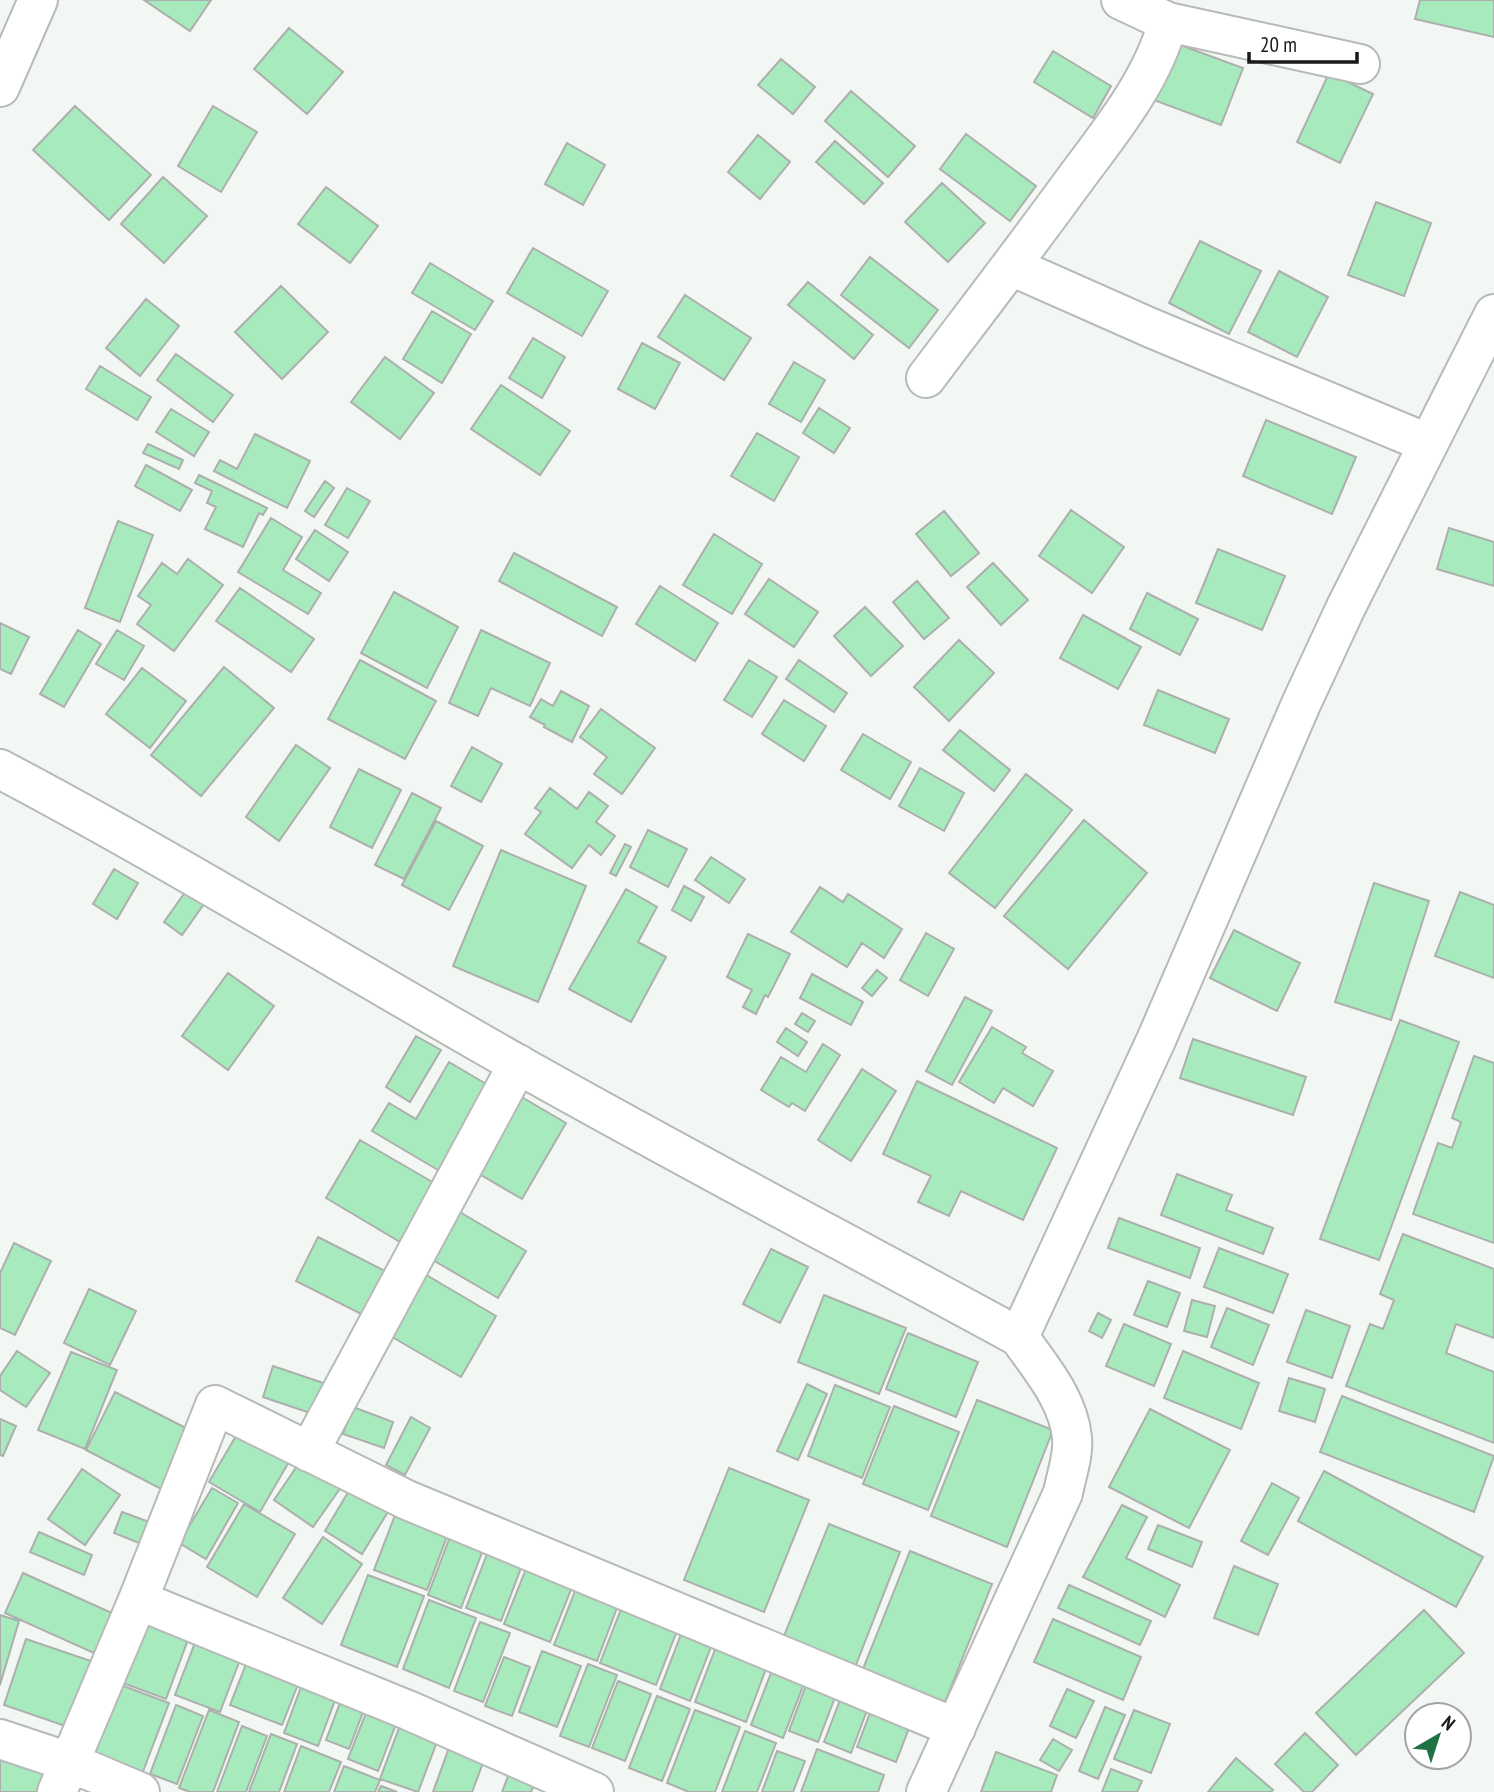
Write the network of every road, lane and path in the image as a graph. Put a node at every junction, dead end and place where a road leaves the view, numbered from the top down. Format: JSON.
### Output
{"nodes":[{"id":1,"x":38,"y":0,"type":"edge"},
{"id":2,"x":1121,"y":0,"type":"edge"},
{"id":3,"x":1168,"y":22,"type":"junction"},
{"id":4,"x":1360,"y":64,"type":"dead end"},
{"id":5,"x":0,"y":87,"type":"edge"},
{"id":6,"x":1011,"y":266,"type":"junction"},
{"id":7,"x":1494,"y":314,"type":"edge"},
{"id":8,"x":926,"y":379,"type":"dead end"},
{"id":9,"x":1427,"y":443,"type":"junction"},
{"id":10,"x":0,"y":769,"type":"edge"},
{"id":11,"x":518,"y":1064,"type":"junction"},
{"id":12,"x":1019,"y":1337,"type":"junction"},
{"id":13,"x":309,"y":1452,"type":"junction"},
{"id":14,"x":138,"y":1600,"type":"junction"},
{"id":15,"x":956,"y":1728,"type":"junction"},
{"id":16,"x":0,"y":1739,"type":"edge"},
{"id":17,"x":63,"y":1777,"type":"edge"},
{"id":18,"x":140,"y":1792,"type":"edge"},
{"id":19,"x":594,"y":1792,"type":"edge"},
{"id":20,"x":926,"y":1792,"type":"edge"}],
"edges":[{"from":1,"to":5,"type":"street"},
{"from":2,"to":3,"type":"street"},
{"from":3,"to":4,"type":"street"},
{"from":3,"to":6,"type":"street"},
{"from":6,"to":8,"type":"street"},
{"from":6,"to":9,"type":"street"},
{"from":7,"to":9,"type":"street"},
{"from":9,"to":12,"type":"street"},
{"from":10,"to":11,"type":"street"},
{"from":11,"to":12,"type":"street"},
{"from":11,"to":13,"type":"street"},
{"from":12,"to":15,"type":"street"},
{"from":13,"to":14,"type":"street"},
{"from":13,"to":15,"type":"street"},
{"from":14,"to":17,"type":"street"},
{"from":14,"to":19,"type":"street"},
{"from":15,"to":20,"type":"street"},
{"from":16,"to":17,"type":"street"},
{"from":17,"to":18,"type":"street"}]}
